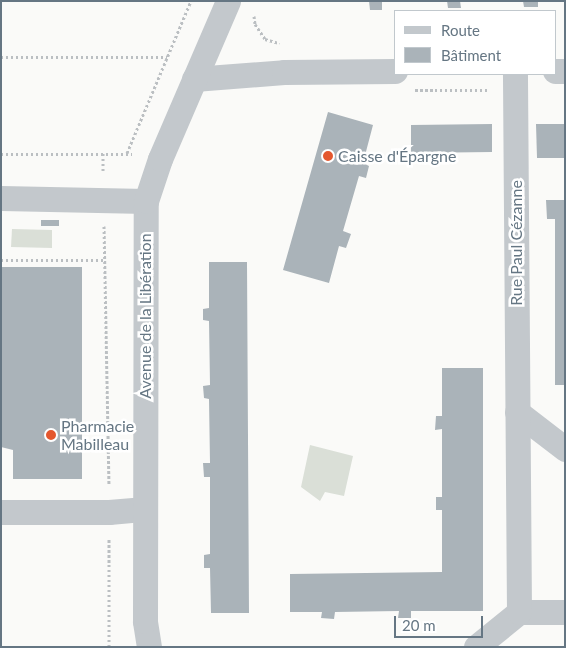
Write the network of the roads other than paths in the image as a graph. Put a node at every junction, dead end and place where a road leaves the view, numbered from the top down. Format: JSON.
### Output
{"nodes":[{"id":1,"x":228,"y":1,"type":"edge"},
{"id":2,"x":194,"y":79,"type":"junction"},
{"id":3,"x":402,"y":81,"type":"edge"},
{"id":4,"x":515,"y":82,"type":"edge"},
{"id":5,"x":1,"y":198,"type":"edge"},
{"id":6,"x":146,"y":200,"type":"junction"},
{"id":7,"x":517,"y":412,"type":"junction"},
{"id":8,"x":565,"y":449,"type":"edge"},
{"id":9,"x":145,"y":509,"type":"junction"},
{"id":10,"x":1,"y":512,"type":"edge"},
{"id":11,"x":519,"y":612,"type":"junction"},
{"id":12,"x":565,"y":612,"type":"edge"},
{"id":13,"x":149,"y":647,"type":"edge"},
{"id":14,"x":476,"y":647,"type":"edge"}],
"edges":[{"from":1,"to":2,"type":"street","name":"Avenue de la Libération"},
{"from":2,"to":3,"type":"street"},
{"from":2,"to":6,"type":"street","name":"Avenue de la Libération"},
{"from":4,"to":7,"type":"street","name":"Rue Paul Cézanne"},
{"from":5,"to":6,"type":"street"},
{"from":6,"to":9,"type":"street","name":"Avenue de la Libération"},
{"from":7,"to":8,"type":"street"},
{"from":7,"to":11,"type":"street","name":"Rue Paul Cézanne"},
{"from":9,"to":10,"type":"street"},
{"from":9,"to":13,"type":"street","name":"Avenue de la Libération"},
{"from":11,"to":12,"type":"street"},
{"from":11,"to":14,"type":"street"}]}
